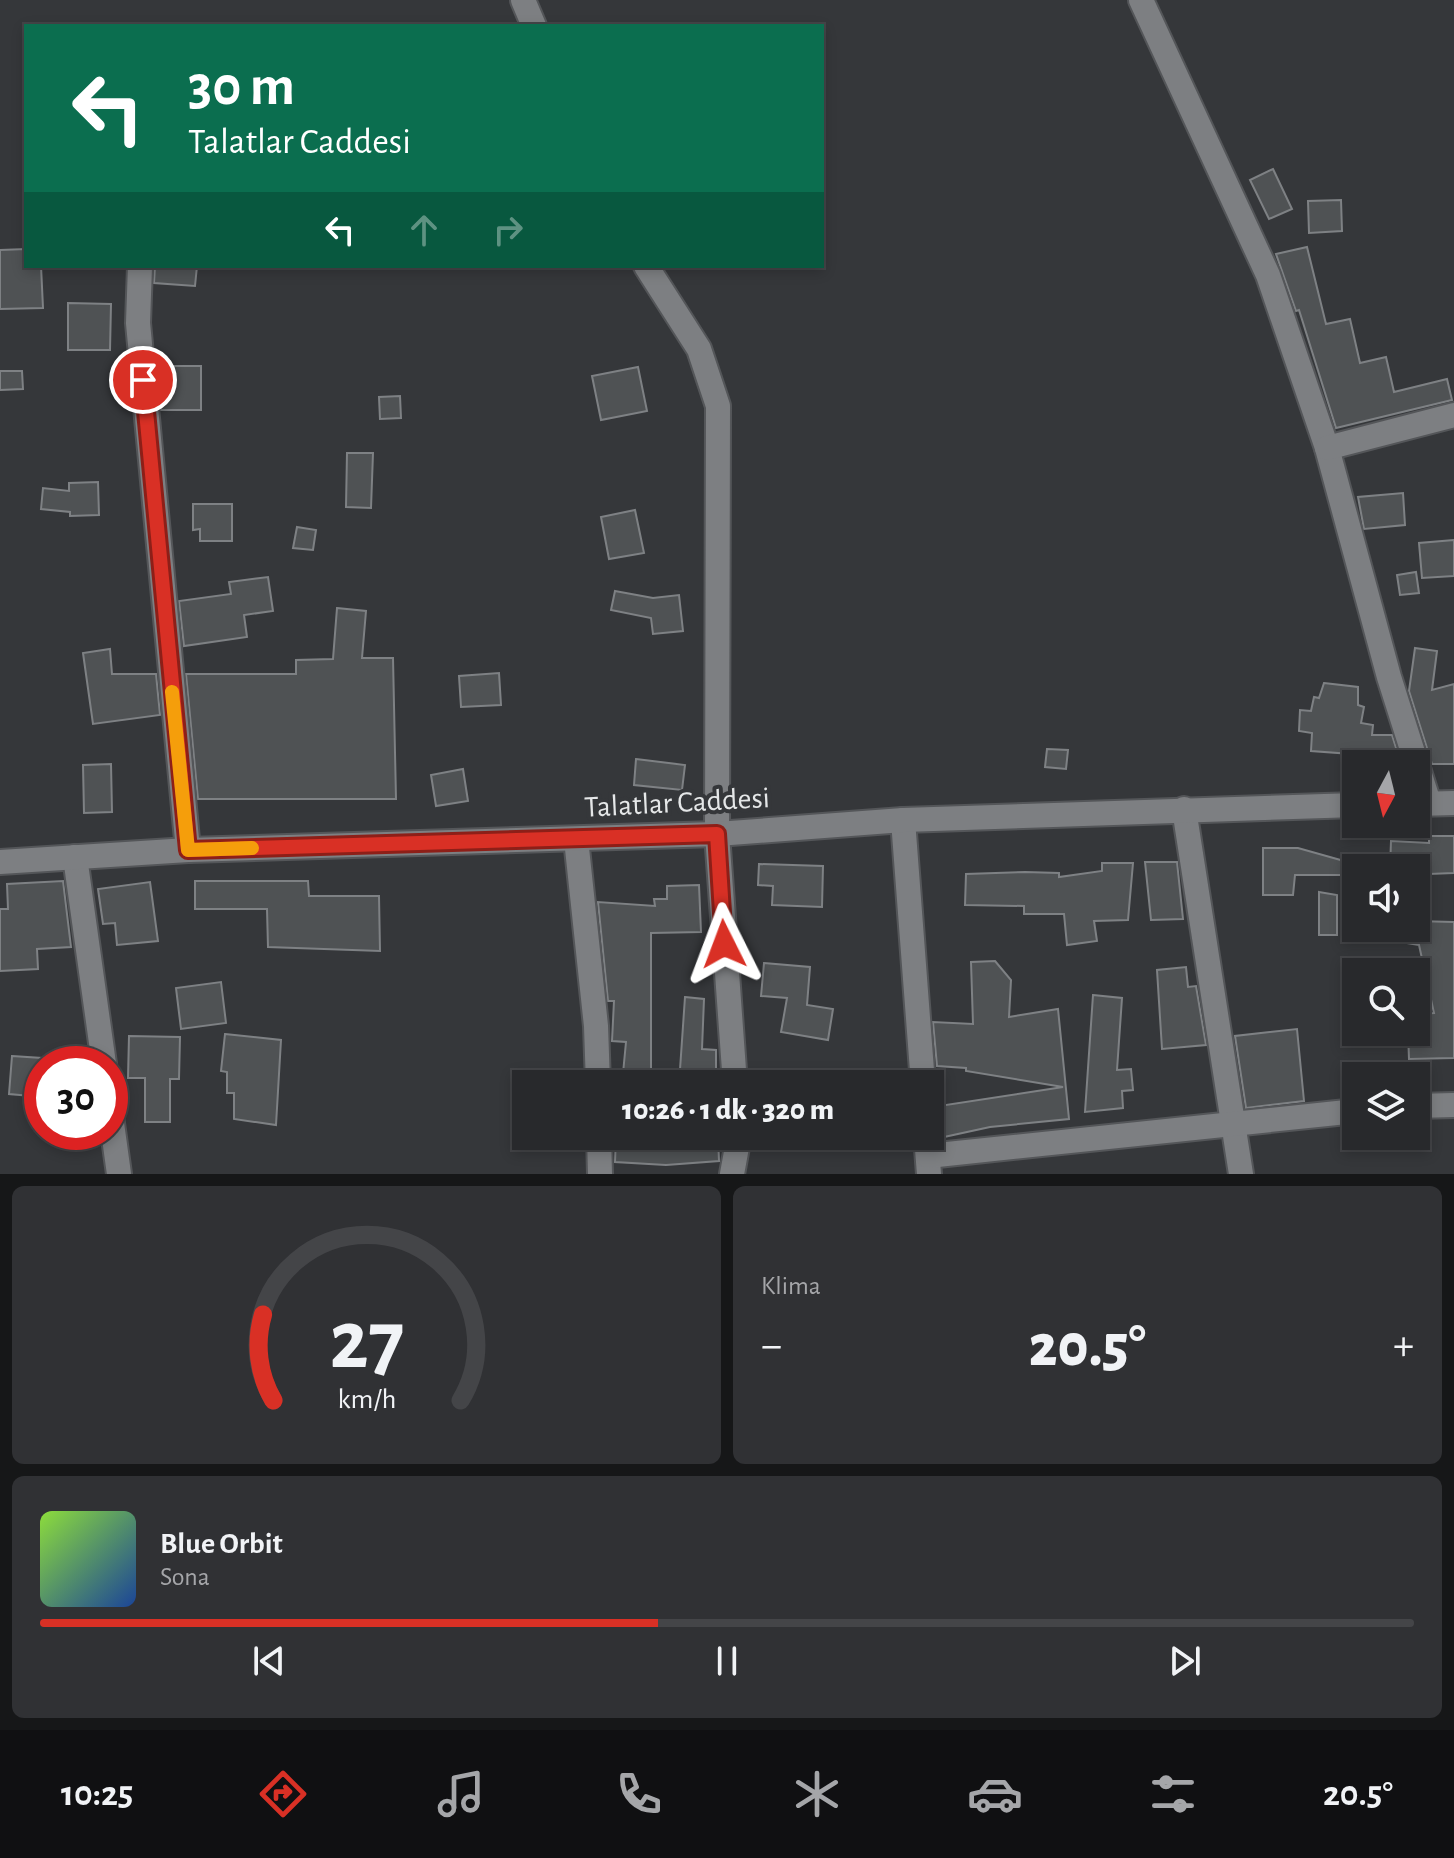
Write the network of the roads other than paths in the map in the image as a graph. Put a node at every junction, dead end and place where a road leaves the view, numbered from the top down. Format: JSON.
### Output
{"nodes":[{"id":1,"x":523,"y":0,"type":"edge"},
{"id":2,"x":1141,"y":0,"type":"edge"},
{"id":3,"x":533,"y":24,"type":"edge"},
{"id":4,"x":140,"y":268,"type":"edge"},
{"id":5,"x":647,"y":268,"type":"edge"},
{"id":6,"x":1454,"y":415,"type":"edge"},
{"id":7,"x":1327,"y":448,"type":"junction"},
{"id":8,"x":1408,"y":750,"type":"edge"},
{"id":9,"x":1454,"y":803,"type":"edge"},
{"id":10,"x":1430,"y":804,"type":"edge"},
{"id":11,"x":1342,"y":805,"type":"edge"},
{"id":12,"x":1184,"y":809,"type":"junction"},
{"id":13,"x":903,"y":820,"type":"junction"},
{"id":14,"x":717,"y":834,"type":"junction"},
{"id":15,"x":576,"y":839,"type":"junction"},
{"id":16,"x":188,"y":850,"type":"junction"},
{"id":17,"x":75,"y":857,"type":"junction"},
{"id":18,"x":0,"y":862,"type":"edge"},
{"id":19,"x":101,"y":1046,"type":"edge"},
{"id":20,"x":598,"y":1070,"type":"edge"},
{"id":21,"x":734,"y":1070,"type":"edge"},
{"id":22,"x":922,"y":1070,"type":"edge"},
{"id":23,"x":1454,"y":1105,"type":"edge"},
{"id":24,"x":1430,"y":1106,"type":"edge"},
{"id":25,"x":1342,"y":1112,"type":"edge"},
{"id":26,"x":1232,"y":1121,"type":"junction"},
{"id":27,"x":116,"y":1150,"type":"edge"},
{"id":28,"x":599,"y":1150,"type":"edge"},
{"id":29,"x":736,"y":1150,"type":"edge"},
{"id":30,"x":928,"y":1155,"type":"edge"},
{"id":31,"x":119,"y":1174,"type":"edge"},
{"id":32,"x":600,"y":1174,"type":"edge"},
{"id":33,"x":732,"y":1174,"type":"edge"},
{"id":34,"x":1241,"y":1174,"type":"edge"}],
"edges":[{"from":1,"to":3,"type":"street"},
{"from":2,"to":7,"type":"street"},
{"from":4,"to":16,"type":"street"},
{"from":5,"to":14,"type":"street"},
{"from":6,"to":7,"type":"street"},
{"from":7,"to":8,"type":"street"},
{"from":9,"to":10,"type":"street"},
{"from":11,"to":12,"type":"street","name":"Talatlar Caddesi"},
{"from":12,"to":13,"type":"street","name":"Talatlar Caddesi"},
{"from":12,"to":26,"type":"street"},
{"from":13,"to":14,"type":"street","name":"Talatlar Caddesi"},
{"from":13,"to":22,"type":"street"},
{"from":14,"to":15,"type":"street","name":"Talatlar Caddesi"},
{"from":14,"to":21,"type":"street"},
{"from":15,"to":16,"type":"street","name":"Talatlar Caddesi"},
{"from":15,"to":20,"type":"street"},
{"from":16,"to":17,"type":"street","name":"Talatlar Caddesi"},
{"from":17,"to":18,"type":"street","name":"Talatlar Caddesi"},
{"from":17,"to":19,"type":"street"},
{"from":23,"to":24,"type":"street"},
{"from":25,"to":26,"type":"street"},
{"from":26,"to":30,"type":"street"},
{"from":26,"to":34,"type":"street"},
{"from":27,"to":31,"type":"street"},
{"from":28,"to":32,"type":"street"},
{"from":29,"to":33,"type":"street"}]}
